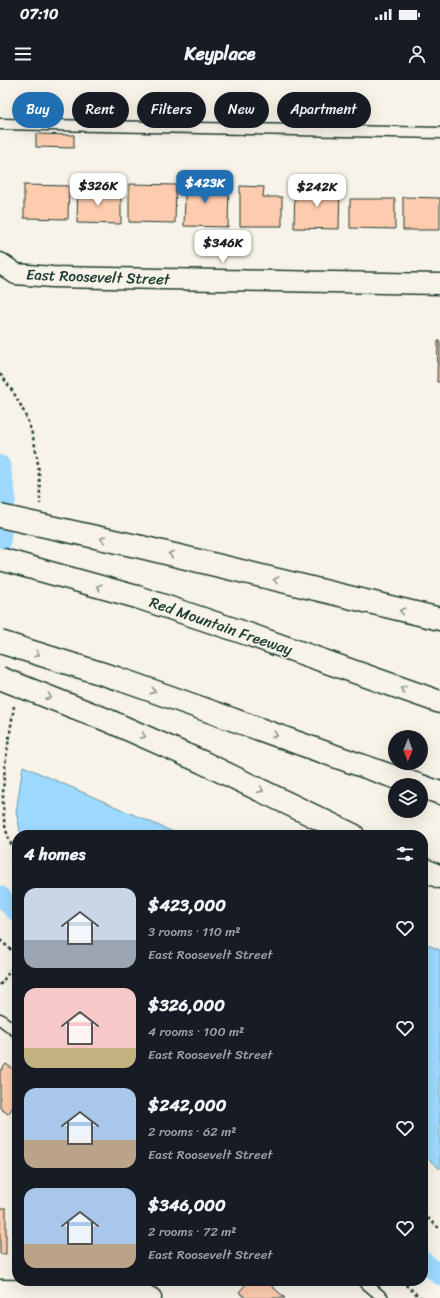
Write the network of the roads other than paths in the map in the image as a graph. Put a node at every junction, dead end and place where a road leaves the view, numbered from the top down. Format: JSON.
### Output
{"nodes":[{"id":1,"x":0,"y":124,"type":"edge"},
{"id":2,"x":440,"y":133,"type":"edge"},
{"id":3,"x":0,"y":263,"type":"edge"},
{"id":4,"x":440,"y":284,"type":"edge"},
{"id":5,"x":0,"y":516,"type":"edge"},
{"id":6,"x":0,"y":559,"type":"edge"},
{"id":7,"x":440,"y":619,"type":"edge"},
{"id":8,"x":0,"y":642,"type":"edge"},
{"id":9,"x":0,"y":678,"type":"edge"},
{"id":10,"x":440,"y":702,"type":"edge"},
{"id":11,"x":397,"y":778,"type":"edge"},
{"id":12,"x":428,"y":788,"type":"edge"},
{"id":13,"x":440,"y":792,"type":"edge"},
{"id":14,"x":343,"y":830,"type":"edge"},
{"id":15,"x":428,"y":871,"type":"edge"},
{"id":16,"x":440,"y":877,"type":"edge"},
{"id":17,"x":0,"y":1019,"type":"edge"},
{"id":18,"x":12,"y":1028,"type":"edge"},
{"id":19,"x":74,"y":1286,"type":"edge"},
{"id":20,"x":368,"y":1286,"type":"edge"},
{"id":21,"x":0,"y":1290,"type":"edge"},
{"id":22,"x":53,"y":1294,"type":"edge"},
{"id":23,"x":151,"y":1298,"type":"edge"},
{"id":24,"x":383,"y":1298,"type":"edge"}],
"edges":[{"from":1,"to":2,"type":"lane"},
{"from":3,"to":4,"type":"street","name":"East Roosevelt Street"},
{"from":7,"to":5,"type":"highway","one_way":true,"bridge":true},
{"from":10,"to":6,"type":"highway","name":"Red Mountain Freeway","one_way":true,"bridge":true},
{"from":8,"to":11,"type":"highway","one_way":true,"bridge":true},
{"from":9,"to":14,"type":"highway","one_way":true,"bridge":true},
{"from":12,"to":13,"type":"highway"},
{"from":15,"to":16,"type":"highway"},
{"from":17,"to":18,"type":"lane"},
{"from":19,"to":22,"type":"street"},
{"from":19,"to":23,"type":"street"},
{"from":20,"to":24,"type":"lane"},
{"from":21,"to":22,"type":"street"}]}
